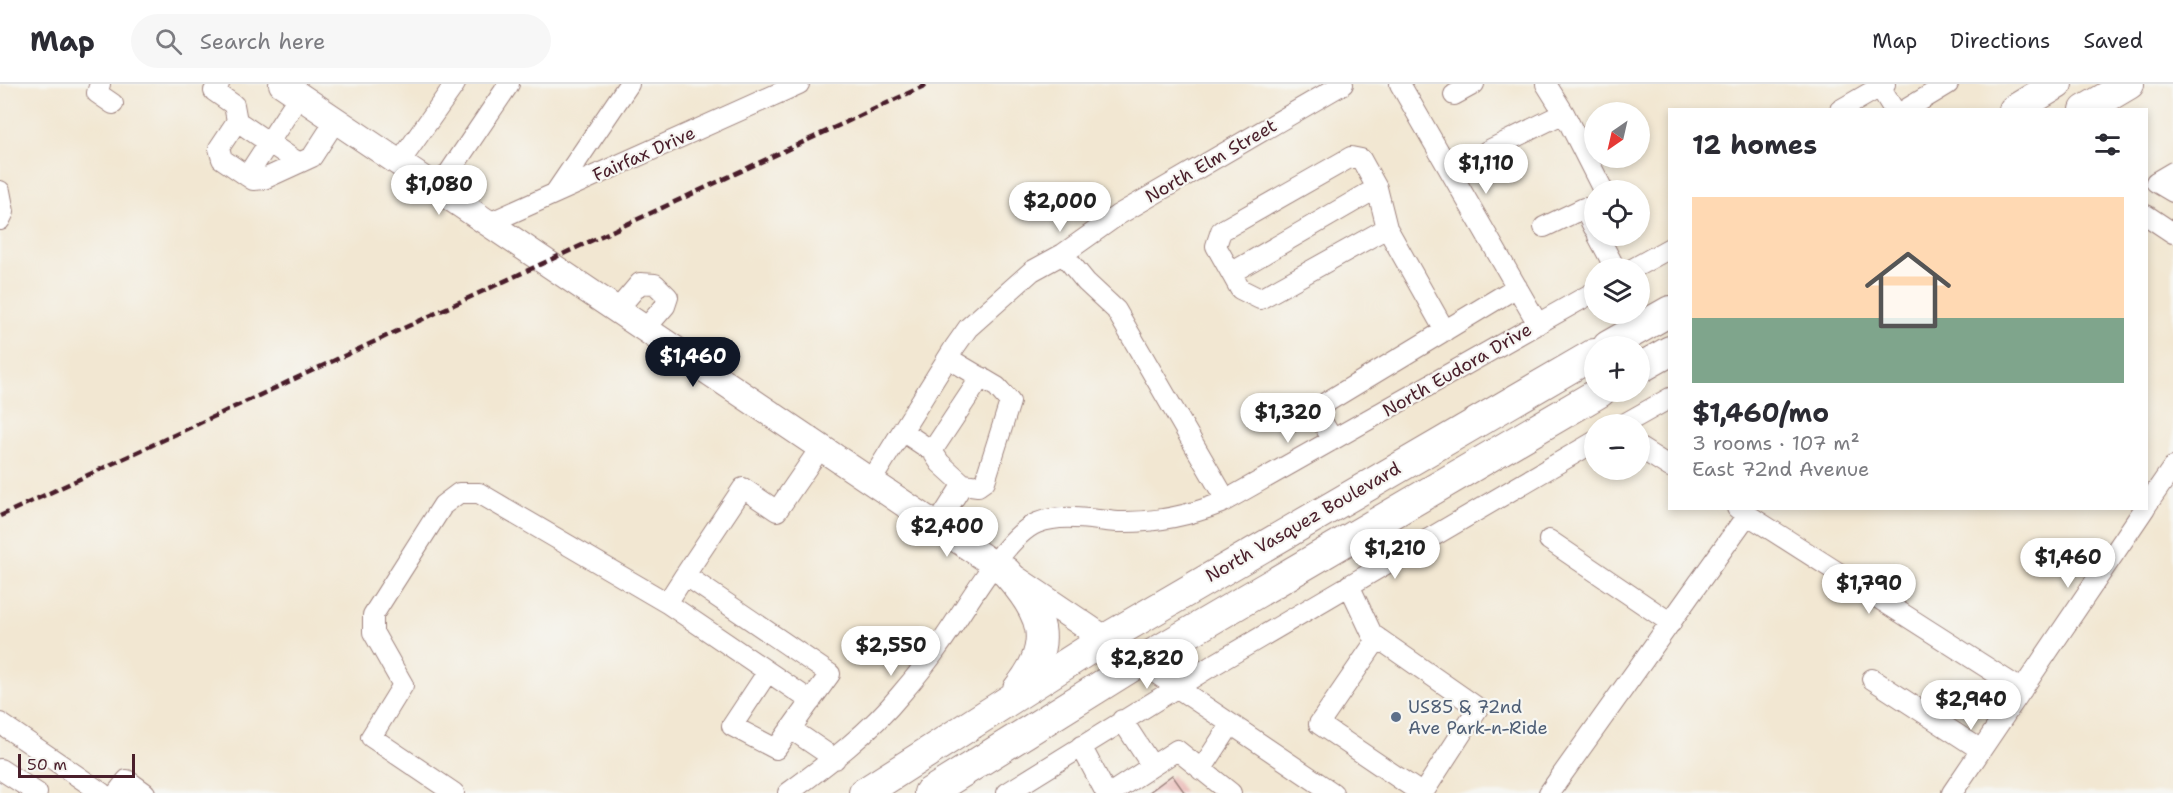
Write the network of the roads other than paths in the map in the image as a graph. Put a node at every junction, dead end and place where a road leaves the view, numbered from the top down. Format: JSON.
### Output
{"nodes":[{"id":1,"x":100,"y":84,"type":"edge"},
{"id":2,"x":219,"y":84,"type":"edge"},
{"id":3,"x":455,"y":84,"type":"edge"},
{"id":4,"x":508,"y":84,"type":"edge"},
{"id":5,"x":629,"y":84,"type":"edge"},
{"id":6,"x":799,"y":84,"type":"edge"},
{"id":7,"x":1342,"y":84,"type":"edge"},
{"id":8,"x":1400,"y":84,"type":"edge"},
{"id":9,"x":1474,"y":84,"type":"edge"},
{"id":10,"x":1546,"y":84,"type":"edge"},
{"id":11,"x":1948,"y":84,"type":"edge"},
{"id":12,"x":2057,"y":84,"type":"edge"},
{"id":13,"x":2129,"y":84,"type":"edge"},
{"id":14,"x":1881,"y":85,"type":"edge"},
{"id":15,"x":291,"y":90,"type":"edge"},
{"id":16,"x":1454,"y":95,"type":"dead end"},
{"id":17,"x":113,"y":104,"type":"dead end"},
{"id":18,"x":1843,"y":108,"type":"edge"},
{"id":19,"x":1893,"y":108,"type":"edge"},
{"id":20,"x":1908,"y":108,"type":"edge"},
{"id":21,"x":2016,"y":108,"type":"edge"},
{"id":22,"x":2088,"y":108,"type":"edge"},
{"id":23,"x":1564,"y":113,"type":"junction"},
{"id":24,"x":237,"y":120,"type":"junction"},
{"id":25,"x":336,"y":120,"type":"junction"},
{"id":26,"x":269,"y":142,"type":"junction"},
{"id":27,"x":1488,"y":151,"type":"dead end"},
{"id":28,"x":299,"y":163,"type":"junction"},
{"id":29,"x":399,"y":163,"type":"junction"},
{"id":30,"x":2173,"y":172,"type":"edge"},
{"id":31,"x":247,"y":176,"type":"junction"},
{"id":32,"x":1598,"y":180,"type":"edge"},
{"id":33,"x":1377,"y":188,"type":"junction"},
{"id":34,"x":438,"y":189,"type":"junction"},
{"id":35,"x":0,"y":191,"type":"edge"},
{"id":36,"x":2173,"y":192,"type":"edge"},
{"id":37,"x":554,"y":194,"type":"junction"},
{"id":38,"x":1584,"y":208,"type":"edge"},
{"id":39,"x":2148,"y":216,"type":"edge"},
{"id":40,"x":0,"y":220,"type":"edge"},
{"id":41,"x":489,"y":223,"type":"junction"},
{"id":42,"x":1544,"y":227,"type":"dead end"},
{"id":43,"x":1387,"y":228,"type":"junction"},
{"id":44,"x":2173,"y":233,"type":"edge"},
{"id":45,"x":1668,"y":249,"type":"edge"},
{"id":46,"x":1063,"y":254,"type":"junction"},
{"id":47,"x":1650,"y":259,"type":"edge"},
{"id":48,"x":1231,"y":273,"type":"junction"},
{"id":49,"x":1517,"y":287,"type":"junction"},
{"id":50,"x":1584,"y":298,"type":"edge"},
{"id":51,"x":617,"y":310,"type":"junction"},
{"id":52,"x":1668,"y":312,"type":"edge"},
{"id":53,"x":1538,"y":324,"type":"junction"},
{"id":54,"x":645,"y":329,"type":"junction"},
{"id":55,"x":1445,"y":331,"type":"junction"},
{"id":56,"x":1626,"y":336,"type":"edge"},
{"id":57,"x":1668,"y":352,"type":"edge"},
{"id":58,"x":948,"y":358,"type":"junction"},
{"id":59,"x":1584,"y":360,"type":"edge"},
{"id":60,"x":1650,"y":362,"type":"edge"},
{"id":61,"x":981,"y":377,"type":"junction"},
{"id":62,"x":1668,"y":399,"type":"edge"},
{"id":63,"x":1584,"y":401,"type":"edge"},
{"id":64,"x":1315,"y":410,"type":"junction"},
{"id":65,"x":1642,"y":414,"type":"edge"},
{"id":66,"x":1298,"y":420,"type":"dead end"},
{"id":67,"x":902,"y":431,"type":"junction"},
{"id":68,"x":1333,"y":440,"type":"junction"},
{"id":69,"x":821,"y":447,"type":"junction"},
{"id":70,"x":1584,"y":448,"type":"edge"},
{"id":71,"x":932,"y":451,"type":"junction"},
{"id":72,"x":1650,"y":454,"type":"edge"},
{"id":73,"x":1668,"y":465,"type":"edge"},
{"id":74,"x":2173,"y":467,"type":"edge"},
{"id":75,"x":871,"y":481,"type":"junction"},
{"id":76,"x":963,"y":484,"type":"junction"},
{"id":77,"x":1226,"y":500,"type":"junction"},
{"id":78,"x":2148,"y":504,"type":"edge"},
{"id":79,"x":2144,"y":510,"type":"edge"},
{"id":80,"x":1742,"y":512,"type":"edge"},
{"id":81,"x":937,"y":525,"type":"junction"},
{"id":82,"x":1549,"y":540,"type":"dead end"},
{"id":83,"x":1000,"y":568,"type":"junction"},
{"id":84,"x":685,"y":575,"type":"junction"},
{"id":85,"x":1349,"y":585,"type":"junction"},
{"id":86,"x":667,"y":603,"type":"junction"},
{"id":87,"x":1671,"y":623,"type":"junction"},
{"id":88,"x":1378,"y":638,"type":"junction"},
{"id":89,"x":1105,"y":639,"type":"junction"},
{"id":90,"x":1139,"y":662,"type":"junction"},
{"id":91,"x":768,"y":673,"type":"junction"},
{"id":92,"x":1872,"y":679,"type":"dead end"},
{"id":93,"x":1176,"y":687,"type":"junction"},
{"id":94,"x":2022,"y":690,"type":"junction"},
{"id":95,"x":1013,"y":696,"type":"junction"},
{"id":96,"x":811,"y":701,"type":"junction"},
{"id":97,"x":1122,"y":720,"type":"junction"},
{"id":98,"x":0,"y":723,"type":"edge"},
{"id":99,"x":1231,"y":724,"type":"junction"},
{"id":100,"x":791,"y":729,"type":"junction"},
{"id":101,"x":1081,"y":746,"type":"junction"},
{"id":102,"x":1981,"y":750,"type":"junction"},
{"id":103,"x":835,"y":759,"type":"junction"},
{"id":104,"x":1152,"y":766,"type":"junction"},
{"id":105,"x":0,"y":769,"type":"edge"},
{"id":106,"x":1201,"y":770,"type":"junction"},
{"id":107,"x":37,"y":793,"type":"edge"},
{"id":108,"x":102,"y":793,"type":"edge"},
{"id":109,"x":117,"y":793,"type":"edge"},
{"id":110,"x":145,"y":793,"type":"edge"},
{"id":111,"x":454,"y":793,"type":"edge"},
{"id":112,"x":788,"y":793,"type":"edge"},
{"id":113,"x":864,"y":793,"type":"edge"},
{"id":114,"x":929,"y":793,"type":"edge"},
{"id":115,"x":1007,"y":793,"type":"edge"},
{"id":116,"x":1108,"y":793,"type":"edge"},
{"id":117,"x":1231,"y":793,"type":"edge"},
{"id":118,"x":1333,"y":793,"type":"edge"},
{"id":119,"x":1422,"y":793,"type":"edge"},
{"id":120,"x":1549,"y":793,"type":"edge"},
{"id":121,"x":1952,"y":793,"type":"edge"}],
"edges":[{"from":1,"to":17,"type":"street"},
{"from":2,"to":24,"type":"street"},
{"from":3,"to":29,"type":"street"},
{"from":4,"to":34,"type":"street"},
{"from":5,"to":37,"type":"street"},
{"from":6,"to":37,"type":"street","name":"Fairfax Drive"},
{"from":7,"to":46,"type":"street","name":"North Elm Street"},
{"from":8,"to":49,"type":"street"},
{"from":9,"to":16,"type":"street"},
{"from":10,"to":23,"type":"street"},
{"from":11,"to":20,"type":"street"},
{"from":12,"to":21,"type":"highway"},
{"from":13,"to":22,"type":"highway"},
{"from":14,"to":18,"type":"street"},
{"from":14,"to":19,"type":"street"},
{"from":15,"to":25,"type":"main road"},
{"from":15,"to":26,"type":"street"},
{"from":23,"to":27,"type":"street"},
{"from":23,"to":32,"type":"street"},
{"from":24,"to":26,"type":"street"},
{"from":24,"to":31,"type":"street"},
{"from":25,"to":28,"type":"street"},
{"from":25,"to":29,"type":"main road"},
{"from":26,"to":28,"type":"street"},
{"from":26,"to":31,"type":"street"},
{"from":28,"to":31,"type":"street"},
{"from":29,"to":34,"type":"main road"},
{"from":30,"to":36,"type":"street"},
{"from":33,"to":43,"type":"street"},
{"from":33,"to":48,"type":"street"},
{"from":33,"to":48,"type":"street"},
{"from":34,"to":41,"type":"main road"},
{"from":35,"to":40,"type":"street"},
{"from":37,"to":41,"type":"street","name":"Fairfax Drive"},
{"from":38,"to":42,"type":"street"},
{"from":39,"to":44,"type":"street"},
{"from":41,"to":51,"type":"main road"},
{"from":43,"to":48,"type":"street"},
{"from":43,"to":55,"type":"street"},
{"from":45,"to":47,"type":"street"},
{"from":46,"to":58,"type":"street","name":"North Elm Street"},
{"from":46,"to":77,"type":"street"},
{"from":49,"to":53,"type":"street"},
{"from":49,"to":55,"type":"street"},
{"from":50,"to":53,"type":"street","name":"North Eudora Drive"},
{"from":51,"to":54,"type":"main road"},
{"from":51,"to":54,"type":"street"},
{"from":52,"to":56,"type":"highway"},
{"from":53,"to":68,"type":"street","name":"North Eudora Drive"},
{"from":54,"to":69,"type":"main road"},
{"from":55,"to":64,"type":"street"},
{"from":57,"to":60,"type":"highway"},
{"from":58,"to":61,"type":"street"},
{"from":58,"to":67,"type":"street","name":"North Elm Street"},
{"from":59,"to":89,"type":"highway","name":"North Vasquez Boulevard"},
{"from":61,"to":71,"type":"street"},
{"from":61,"to":76,"type":"street"},
{"from":62,"to":65,"type":"street"},
{"from":63,"to":90,"type":"highway","name":"North Vasquez Boulevard"},
{"from":64,"to":66,"type":"street"},
{"from":64,"to":68,"type":"street"},
{"from":67,"to":71,"type":"street"},
{"from":67,"to":75,"type":"street","name":"North Elm Street"},
{"from":68,"to":77,"type":"street","name":"North Eudora Drive"},
{"from":69,"to":75,"type":"main road"},
{"from":69,"to":84,"type":"street"},
{"from":70,"to":85,"type":"street"},
{"from":71,"to":76,"type":"street"},
{"from":72,"to":73,"type":"street"},
{"from":74,"to":78,"type":"street"},
{"from":75,"to":81,"type":"main road"},
{"from":76,"to":81,"type":"street"},
{"from":77,"to":83,"type":"street","name":"North Eudora Drive"},
{"from":79,"to":94,"type":"street"},
{"from":80,"to":87,"type":"street"},
{"from":80,"to":94,"type":"street"},
{"from":81,"to":83,"type":"main road"},
{"from":82,"to":87,"type":"street"},
{"from":83,"to":89,"type":"main road"},
{"from":83,"to":95,"type":"highway"},
{"from":83,"to":103,"type":"street","name":"North Eudora Drive"},
{"from":84,"to":86,"type":"street"},
{"from":84,"to":96,"type":"street"},
{"from":85,"to":88,"type":"street"},
{"from":85,"to":93,"type":"street"},
{"from":86,"to":91,"type":"street"},
{"from":86,"to":111,"type":"street"},
{"from":87,"to":120,"type":"street"},
{"from":88,"to":119,"type":"street"},
{"from":88,"to":119,"type":"street"},
{"from":89,"to":90,"type":"main road"},
{"from":89,"to":95,"type":"highway","name":"North Vasquez Boulevard"},
{"from":90,"to":93,"type":"street"},
{"from":90,"to":114,"type":"highway","name":"North Vasquez Boulevard"},
{"from":91,"to":96,"type":"street"},
{"from":91,"to":100,"type":"street"},
{"from":92,"to":102,"type":"street"},
{"from":93,"to":97,"type":"street"},
{"from":93,"to":99,"type":"street"},
{"from":94,"to":102,"type":"street"},
{"from":95,"to":113,"type":"highway","name":"North Vasquez Boulevard"},
{"from":96,"to":100,"type":"street"},
{"from":97,"to":101,"type":"street"},
{"from":97,"to":104,"type":"street"},
{"from":98,"to":108,"type":"street"},
{"from":99,"to":106,"type":"street"},
{"from":99,"to":118,"type":"street"},
{"from":100,"to":103,"type":"street"},
{"from":101,"to":115,"type":"street"},
{"from":101,"to":116,"type":"street"},
{"from":102,"to":121,"type":"street"},
{"from":103,"to":112,"type":"street","name":"North Eudora Drive"},
{"from":104,"to":106,"type":"street"},
{"from":104,"to":116,"type":"street"},
{"from":105,"to":107,"type":"street"},
{"from":106,"to":117,"type":"street"},
{"from":109,"to":110,"type":"street"}]}
